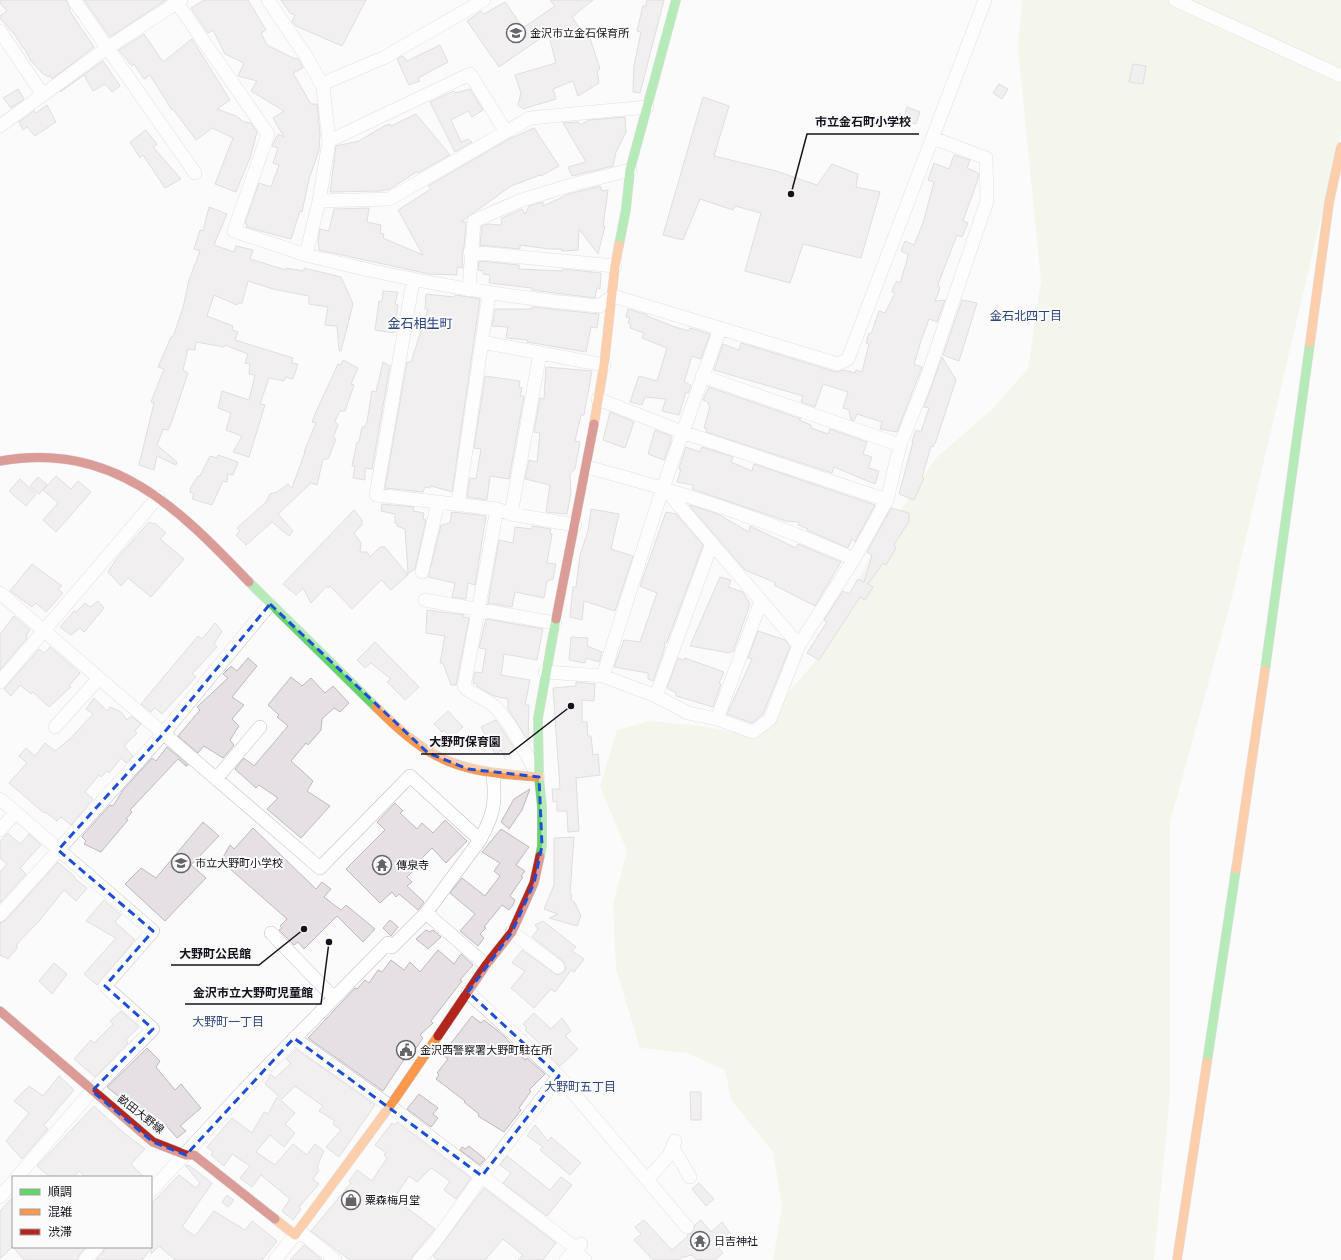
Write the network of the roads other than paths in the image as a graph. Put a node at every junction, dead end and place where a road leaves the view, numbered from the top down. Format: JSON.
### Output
{"nodes":[{"id":1,"x":74,"y":0,"type":"edge"},
{"id":2,"x":268,"y":0,"type":"edge"},
{"id":3,"x":484,"y":0,"type":"edge"},
{"id":4,"x":676,"y":0,"type":"edge"},
{"id":5,"x":985,"y":0,"type":"edge"},
{"id":6,"x":1175,"y":0,"type":"edge"},
{"id":7,"x":178,"y":1,"type":"edge"},
{"id":8,"x":0,"y":31,"type":"edge"},
{"id":9,"x":107,"y":48,"type":"junction"},
{"id":10,"x":1341,"y":76,"type":"edge"},
{"id":11,"x":322,"y":84,"type":"junction"},
{"id":12,"x":43,"y":95,"type":"junction"},
{"id":13,"x":647,"y":107,"type":"junction"},
{"id":14,"x":0,"y":126,"type":"edge"},
{"id":15,"x":506,"y":132,"type":"junction"},
{"id":16,"x":933,"y":138,"type":"junction"},
{"id":17,"x":329,"y":141,"type":"junction"},
{"id":18,"x":1341,"y":148,"type":"edge"},
{"id":19,"x":630,"y":170,"type":"junction"},
{"id":20,"x":195,"y":173,"type":"dead end"},
{"id":21,"x":319,"y":201,"type":"junction"},
{"id":22,"x":470,"y":252,"type":"junction"},
{"id":23,"x":306,"y":256,"type":"junction"},
{"id":24,"x":615,"y":266,"type":"junction"},
{"id":25,"x":413,"y":281,"type":"junction"},
{"id":26,"x":469,"y":290,"type":"junction"},
{"id":27,"x":489,"y":294,"type":"junction"},
{"id":28,"x":612,"y":296,"type":"junction"},
{"id":29,"x":720,"y":329,"type":"junction"},
{"id":30,"x":482,"y":342,"type":"junction"},
{"id":31,"x":540,"y":353,"type":"junction"},
{"id":32,"x":604,"y":365,"type":"junction"},
{"id":33,"x":702,"y":376,"type":"junction"},
{"id":34,"x":598,"y":400,"type":"junction"},
{"id":35,"x":682,"y":432,"type":"junction"},
{"id":36,"x":900,"y":444,"type":"junction"},
{"id":37,"x":0,"y":461,"type":"edge"},
{"id":38,"x":587,"y":468,"type":"junction"},
{"id":39,"x":663,"y":487,"type":"junction"},
{"id":40,"x":158,"y":497,"type":"junction"},
{"id":41,"x":887,"y":500,"type":"junction"},
{"id":42,"x":438,"y":502,"type":"junction"},
{"id":43,"x":458,"y":504,"type":"junction"},
{"id":44,"x":497,"y":509,"type":"junction"},
{"id":45,"x":511,"y":514,"type":"junction"},
{"id":46,"x":575,"y":526,"type":"junction"},
{"id":47,"x":712,"y":543,"type":"junction"},
{"id":48,"x":854,"y":559,"type":"junction"},
{"id":49,"x":422,"y":572,"type":"dead end"},
{"id":50,"x":0,"y":593,"type":"edge"},
{"id":51,"x":425,"y":600,"type":"dead end"},
{"id":52,"x":761,"y":601,"type":"junction"},
{"id":53,"x":270,"y":604,"type":"junction"},
{"id":54,"x":479,"y":610,"type":"junction"},
{"id":55,"x":555,"y":623,"type":"junction"},
{"id":56,"x":44,"y":632,"type":"junction"},
{"id":57,"x":798,"y":645,"type":"junction"},
{"id":58,"x":545,"y":672,"type":"junction"},
{"id":59,"x":603,"y":676,"type":"junction"},
{"id":60,"x":99,"y":678,"type":"junction"},
{"id":61,"x":0,"y":682,"type":"edge"},
{"id":62,"x":656,"y":696,"type":"junction"},
{"id":63,"x":717,"y":719,"type":"junction"},
{"id":64,"x":55,"y":727,"type":"dead end"},
{"id":65,"x":260,"y":728,"type":"dead end"},
{"id":66,"x":162,"y":734,"type":"junction"},
{"id":67,"x":493,"y":774,"type":"junction"},
{"id":68,"x":539,"y":777,"type":"junction"},
{"id":69,"x":216,"y":779,"type":"junction"},
{"id":70,"x":0,"y":800,"type":"edge"},
{"id":71,"x":15,"y":813,"type":"junction"},
{"id":72,"x":0,"y":830,"type":"edge"},
{"id":73,"x":480,"y":840,"type":"junction"},
{"id":74,"x":58,"y":850,"type":"junction"},
{"id":75,"x":426,"y":913,"type":"junction"},
{"id":76,"x":0,"y":915,"type":"edge"},
{"id":77,"x":512,"y":932,"type":"junction"},
{"id":78,"x":271,"y":933,"type":"dead end"},
{"id":79,"x":486,"y":964,"type":"junction"},
{"id":80,"x":558,"y":967,"type":"dead end"},
{"id":81,"x":468,"y":992,"type":"junction"},
{"id":82,"x":334,"y":998,"type":"junction"},
{"id":83,"x":0,"y":1011,"type":"edge"},
{"id":84,"x":294,"y":1038,"type":"junction"},
{"id":85,"x":559,"y":1076,"type":"junction"},
{"id":86,"x":92,"y":1091,"type":"junction"},
{"id":87,"x":390,"y":1106,"type":"junction"},
{"id":88,"x":186,"y":1155,"type":"junction"},
{"id":89,"x":18,"y":1176,"type":"edge"},
{"id":90,"x":482,"y":1176,"type":"junction"},
{"id":91,"x":690,"y":1177,"type":"dead end"},
{"id":92,"x":644,"y":1180,"type":"junction"},
{"id":93,"x":12,"y":1183,"type":"edge"},
{"id":94,"x":152,"y":1190,"type":"edge"},
{"id":95,"x":0,"y":1197,"type":"edge"},
{"id":96,"x":687,"y":1227,"type":"dead end"},
{"id":97,"x":295,"y":1235,"type":"junction"},
{"id":98,"x":96,"y":1248,"type":"edge"},
{"id":99,"x":574,"y":1251,"type":"edge"},
{"id":100,"x":85,"y":1260,"type":"edge"},
{"id":101,"x":275,"y":1260,"type":"edge"},
{"id":102,"x":335,"y":1260,"type":"edge"},
{"id":103,"x":419,"y":1260,"type":"edge"},
{"id":104,"x":585,"y":1260,"type":"edge"},
{"id":105,"x":1177,"y":1260,"type":"edge"}],
"edges":[{"from":1,"to":9,"type":"street"},
{"from":2,"to":11,"type":"street"},
{"from":3,"to":11,"type":"street"},
{"from":4,"to":13,"type":"street"},
{"from":5,"to":16,"type":"street"},
{"from":6,"to":10,"type":"street"},
{"from":7,"to":9,"type":"street"},
{"from":7,"to":23,"type":"street"},
{"from":8,"to":12,"type":"street"},
{"from":9,"to":12,"type":"street"},
{"from":9,"to":20,"type":"street"},
{"from":11,"to":17,"type":"street"},
{"from":12,"to":14,"type":"street"},
{"from":13,"to":15,"type":"street"},
{"from":13,"to":19,"type":"street"},
{"from":15,"to":17,"type":"street"},
{"from":15,"to":21,"type":"street"},
{"from":16,"to":29,"type":"street"},
{"from":16,"to":36,"type":"street"},
{"from":17,"to":21,"type":"street"},
{"from":18,"to":105,"type":"street"},
{"from":19,"to":22,"type":"street"},
{"from":19,"to":24,"type":"street"},
{"from":21,"to":23,"type":"street"},
{"from":22,"to":24,"type":"street"},
{"from":22,"to":26,"type":"street"},
{"from":23,"to":25,"type":"street"},
{"from":24,"to":28,"type":"street"},
{"from":25,"to":26,"type":"street"},
{"from":25,"to":42,"type":"street"},
{"from":26,"to":27,"type":"street"},
{"from":27,"to":28,"type":"street"},
{"from":27,"to":30,"type":"street"},
{"from":28,"to":29,"type":"street"},
{"from":28,"to":32,"type":"street"},
{"from":29,"to":33,"type":"street"},
{"from":30,"to":31,"type":"street"},
{"from":30,"to":43,"type":"street"},
{"from":31,"to":32,"type":"street"},
{"from":31,"to":45,"type":"street"},
{"from":32,"to":34,"type":"street"},
{"from":33,"to":35,"type":"street"},
{"from":33,"to":36,"type":"street"},
{"from":34,"to":35,"type":"street"},
{"from":34,"to":38,"type":"street"},
{"from":35,"to":39,"type":"street"},
{"from":35,"to":41,"type":"street"},
{"from":36,"to":41,"type":"street"},
{"from":37,"to":40,"type":"street"},
{"from":38,"to":39,"type":"street"},
{"from":38,"to":46,"type":"street"},
{"from":39,"to":47,"type":"street"},
{"from":39,"to":48,"type":"street"},
{"from":39,"to":59,"type":"street"},
{"from":40,"to":53,"type":"street"},
{"from":40,"to":56,"type":"street"},
{"from":41,"to":48,"type":"street"},
{"from":42,"to":43,"type":"street"},
{"from":42,"to":49,"type":"street"},
{"from":43,"to":44,"type":"street"},
{"from":44,"to":45,"type":"street"},
{"from":44,"to":54,"type":"street"},
{"from":45,"to":46,"type":"street"},
{"from":46,"to":55,"type":"street"},
{"from":47,"to":52,"type":"street"},
{"from":47,"to":62,"type":"street"},
{"from":48,"to":57,"type":"street"},
{"from":50,"to":56,"type":"street"},
{"from":51,"to":54,"type":"street"},
{"from":52,"to":57,"type":"street"},
{"from":52,"to":63,"type":"street"},
{"from":53,"to":66,"type":"street"},
{"from":53,"to":67,"type":"street"},
{"from":54,"to":55,"type":"street"},
{"from":54,"to":68,"type":"street"},
{"from":55,"to":58,"type":"street"},
{"from":56,"to":60,"type":"street"},
{"from":56,"to":61,"type":"street"},
{"from":57,"to":63,"type":"street"},
{"from":58,"to":59,"type":"street"},
{"from":58,"to":68,"type":"street"},
{"from":59,"to":62,"type":"street"},
{"from":60,"to":64,"type":"street"},
{"from":60,"to":66,"type":"street"},
{"from":62,"to":63,"type":"street"},
{"from":65,"to":69,"type":"street"},
{"from":66,"to":69,"type":"street"},
{"from":66,"to":74,"type":"street"},
{"from":67,"to":68,"type":"street"},
{"from":67,"to":73,"type":"street"},
{"from":68,"to":77,"type":"street"},
{"from":69,"to":73,"type":"street"},
{"from":70,"to":71,"type":"street"},
{"from":71,"to":72,"type":"street"},
{"from":71,"to":74,"type":"street"},
{"from":73,"to":75,"type":"street"},
{"from":74,"to":76,"type":"street"},
{"from":74,"to":86,"type":"street"},
{"from":75,"to":79,"type":"street"},
{"from":75,"to":82,"type":"street"},
{"from":77,"to":79,"type":"street"},
{"from":77,"to":80,"type":"street"},
{"from":78,"to":82,"type":"street"},
{"from":79,"to":81,"type":"street"},
{"from":81,"to":85,"type":"street"},
{"from":81,"to":87,"type":"street"},
{"from":82,"to":84,"type":"street"},
{"from":83,"to":86,"type":"street","name":"畝田大野線"},
{"from":84,"to":87,"type":"street"},
{"from":84,"to":88,"type":"street"},
{"from":85,"to":90,"type":"street"},
{"from":85,"to":92,"type":"street"},
{"from":86,"to":88,"type":"street","name":"畝田大野線"},
{"from":86,"to":89,"type":"street"},
{"from":87,"to":90,"type":"street"},
{"from":87,"to":97,"type":"street"},
{"from":88,"to":94,"type":"street"},
{"from":88,"to":97,"type":"street","name":"畝田大野線"},
{"from":90,"to":99,"type":"street"},
{"from":90,"to":103,"type":"street"},
{"from":91,"to":92,"type":"street"},
{"from":92,"to":96,"type":"street"},
{"from":93,"to":95,"type":"street"},
{"from":97,"to":101,"type":"street"},
{"from":97,"to":102,"type":"street"},
{"from":98,"to":100,"type":"street"},
{"from":99,"to":104,"type":"street"}]}
